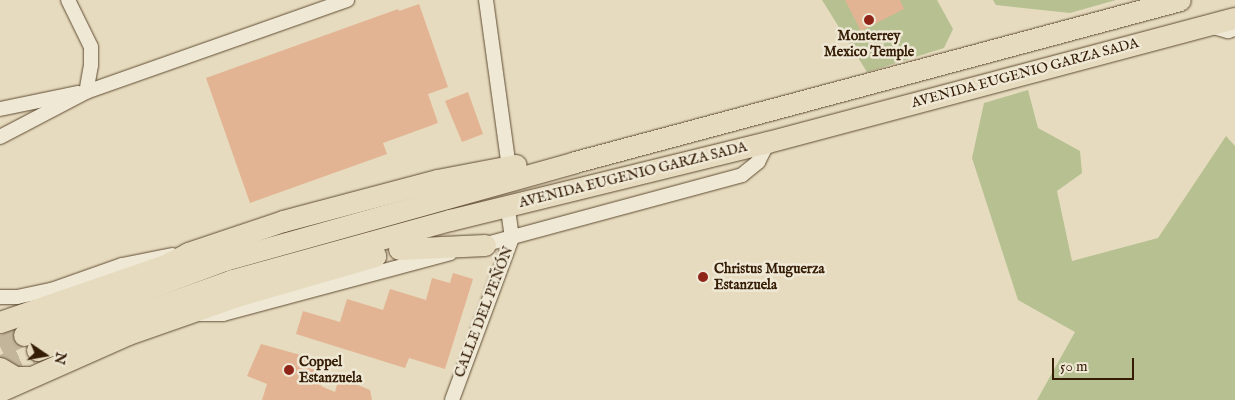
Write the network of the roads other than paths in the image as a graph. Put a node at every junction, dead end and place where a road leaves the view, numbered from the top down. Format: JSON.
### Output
{"nodes":[{"id":1,"x":68,"y":0,"type":"edge"},
{"id":2,"x":347,"y":0,"type":"edge"},
{"id":3,"x":486,"y":0,"type":"edge"},
{"id":4,"x":1180,"y":0,"type":"edge"},
{"id":5,"x":1137,"y":5,"type":"edge"},
{"id":6,"x":1235,"y":18,"type":"edge"},
{"id":7,"x":1207,"y":25,"type":"junction"},
{"id":8,"x":1235,"y":29,"type":"edge"},
{"id":9,"x":86,"y":92,"type":"junction"},
{"id":10,"x":0,"y":109,"type":"edge"},
{"id":11,"x":0,"y":137,"type":"edge"},
{"id":12,"x":768,"y":142,"type":"junction"},
{"id":13,"x":575,"y":162,"type":"junction"},
{"id":14,"x":509,"y":167,"type":"junction"},
{"id":15,"x":558,"y":194,"type":"junction"},
{"id":16,"x":509,"y":216,"type":"junction"},
{"id":17,"x":512,"y":238,"type":"junction"},
{"id":18,"x":485,"y":244,"type":"junction"},
{"id":19,"x":399,"y":250,"type":"junction"},
{"id":20,"x":188,"y":253,"type":"junction"},
{"id":21,"x":0,"y":297,"type":"edge"},
{"id":22,"x":189,"y":313,"type":"junction"},
{"id":23,"x":8,"y":319,"type":"edge"},
{"id":24,"x":0,"y":331,"type":"tunnel mouth"},
{"id":25,"x":0,"y":368,"type":"edge"},
{"id":26,"x":30,"y":377,"type":"junction"},
{"id":27,"x":0,"y":391,"type":"edge"},
{"id":28,"x":452,"y":400,"type":"edge"}],
"edges":[{"from":1,"to":9,"type":"street"},
{"from":2,"to":9,"type":"street"},
{"from":3,"to":14,"type":"street"},
{"from":4,"to":5,"type":"highway","name":"AVENIDA EUGENIO GARZA SADA"},
{"from":5,"to":13,"type":"highway","name":"AVENIDA EUGENIO GARZA SADA"},
{"from":6,"to":7,"type":"highway","name":"AVENIDA EUGENIO GARZA SADA"},
{"from":7,"to":8,"type":"street"},
{"from":7,"to":12,"type":"highway","name":"AVENIDA EUGENIO GARZA SADA"},
{"from":9,"to":10,"type":"street"},
{"from":9,"to":11,"type":"street"},
{"from":12,"to":15,"type":"highway","name":"AVENIDA EUGENIO GARZA SADA"},
{"from":12,"to":17,"type":"street"},
{"from":13,"to":14,"type":"highway"},
{"from":13,"to":15,"type":"highway","name":"AVENIDA EUGENIO GARZA SADA"},
{"from":14,"to":20,"type":"highway"},
{"from":15,"to":16,"type":"highway"},
{"from":16,"to":17,"type":"street"},
{"from":16,"to":19,"type":"highway"},
{"from":17,"to":18,"type":"street"},
{"from":17,"to":28,"type":"street","name":"CALLE DEL PEÑÓN"},
{"from":18,"to":19,"type":"highway"},
{"from":18,"to":22,"type":"street"},
{"from":19,"to":22,"type":"highway"},
{"from":20,"to":21,"type":"street"},
{"from":20,"to":23,"type":"highway"},
{"from":22,"to":26,"type":"highway"},
{"from":23,"to":24,"type":"highway"},
{"from":25,"to":26,"type":"highway"},
{"from":26,"to":27,"type":"highway"}]}
